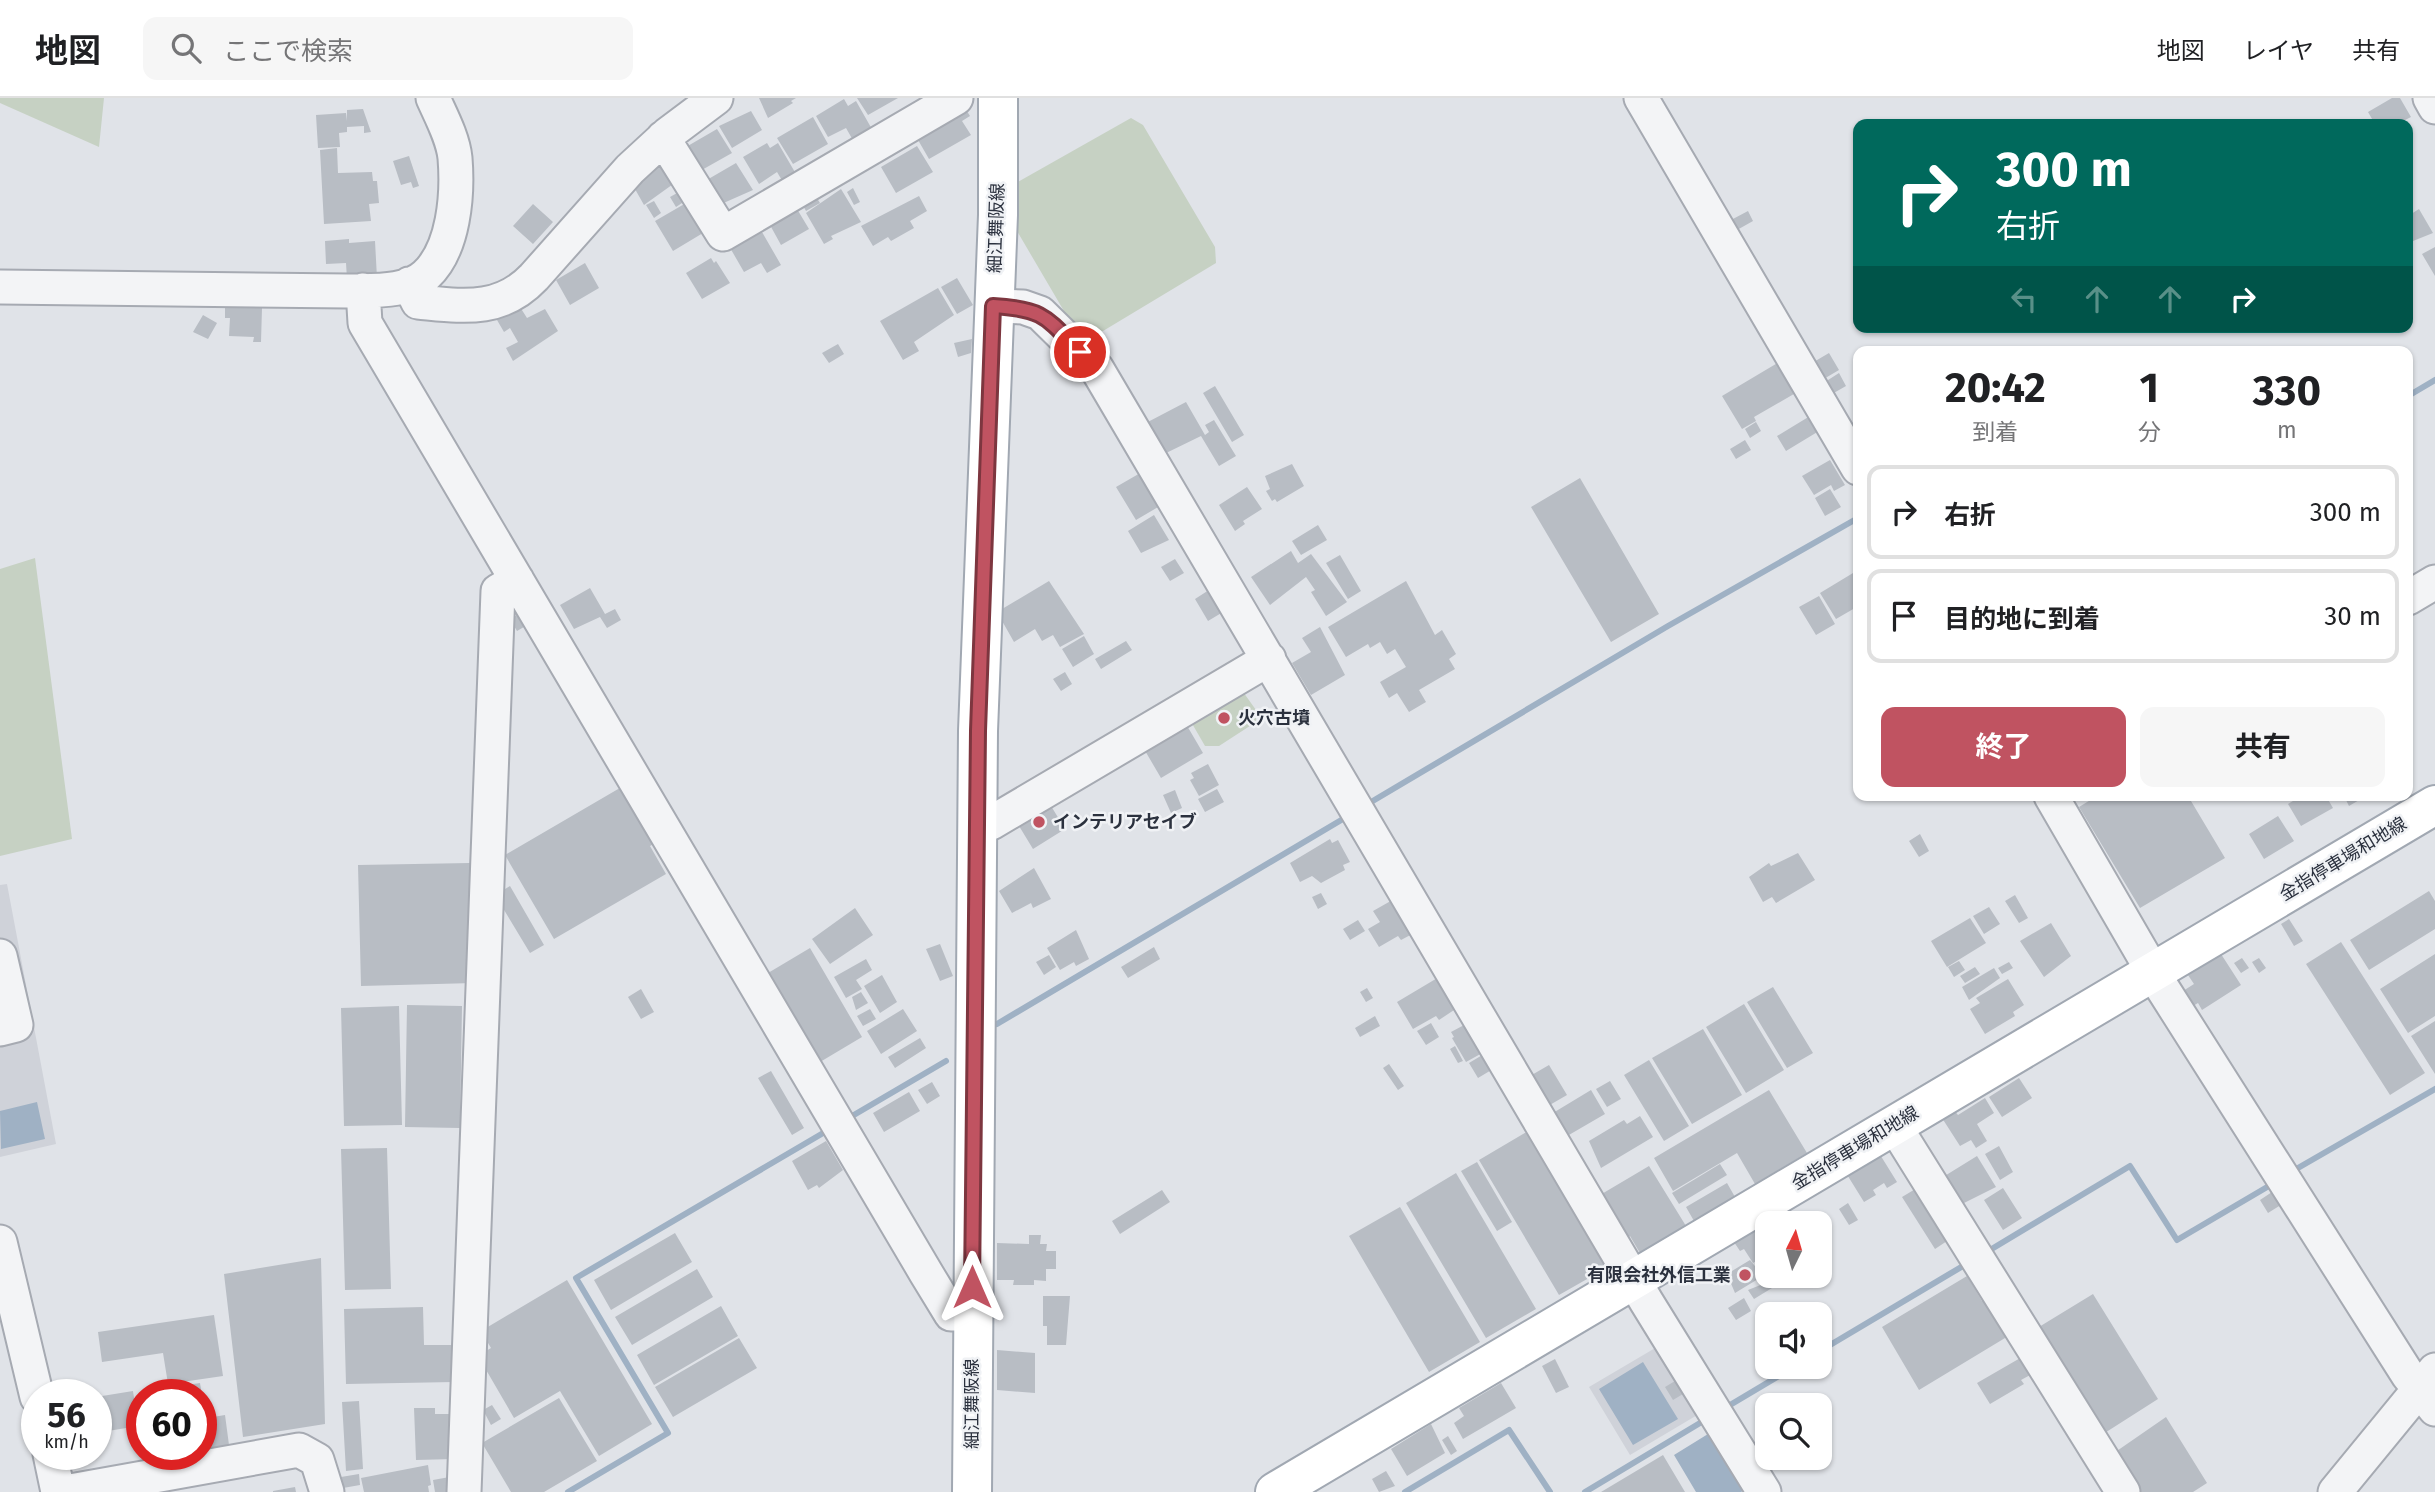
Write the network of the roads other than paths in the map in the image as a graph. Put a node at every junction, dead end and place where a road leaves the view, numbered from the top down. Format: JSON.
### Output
{"nodes":[{"id":1,"x":433,"y":98,"type":"edge"},
{"id":2,"x":716,"y":98,"type":"edge"},
{"id":3,"x":956,"y":98,"type":"edge"},
{"id":4,"x":998,"y":98,"type":"edge"},
{"id":5,"x":1641,"y":98,"type":"edge"},
{"id":6,"x":2430,"y":98,"type":"edge"},
{"id":7,"x":2435,"y":107,"type":"edge"},
{"id":8,"x":663,"y":138,"type":"junction"},
{"id":9,"x":409,"y":284,"type":"junction"},
{"id":10,"x":0,"y":286,"type":"edge"},
{"id":11,"x":363,"y":290,"type":"junction"},
{"id":12,"x":993,"y":306,"type":"junction"},
{"id":13,"x":1853,"y":459,"type":"edge"},
{"id":14,"x":517,"y":580,"type":"junction"},
{"id":15,"x":2435,"y":582,"type":"edge"},
{"id":16,"x":2413,"y":595,"type":"edge"},
{"id":17,"x":1269,"y":659,"type":"junction"},
{"id":18,"x":2064,"y":801,"type":"edge"},
{"id":19,"x":2435,"y":804,"type":"edge"},
{"id":20,"x":976,"y":822,"type":"junction"},
{"id":21,"x":0,"y":956,"type":"edge"},
{"id":22,"x":2153,"y":972,"type":"junction"},
{"id":23,"x":0,"y":1029,"type":"edge"},
{"id":24,"x":1894,"y":1125,"type":"junction"},
{"id":25,"x":0,"y":1242,"type":"edge"},
{"id":26,"x":1634,"y":1279,"type":"junction"},
{"id":27,"x":972,"y":1314,"type":"junction"},
{"id":28,"x":33,"y":1379,"type":"edge"},
{"id":29,"x":2429,"y":1390,"type":"edge"},
{"id":30,"x":53,"y":1470,"type":"edge"},
{"id":31,"x":58,"y":1492,"type":"edge"},
{"id":32,"x":65,"y":1492,"type":"edge"},
{"id":33,"x":327,"y":1492,"type":"edge"},
{"id":34,"x":464,"y":1492,"type":"edge"},
{"id":35,"x":972,"y":1492,"type":"edge"},
{"id":36,"x":1275,"y":1492,"type":"edge"},
{"id":37,"x":1763,"y":1492,"type":"edge"},
{"id":38,"x":2123,"y":1492,"type":"edge"},
{"id":39,"x":2335,"y":1492,"type":"edge"}],
"edges":[{"from":1,"to":9,"type":"street"},
{"from":2,"to":8,"type":"street"},
{"from":3,"to":8,"type":"street"},
{"from":4,"to":12,"type":"main road","name":"細江舞阪線"},
{"from":5,"to":13,"type":"street"},
{"from":6,"to":7,"type":"street"},
{"from":8,"to":9,"type":"street"},
{"from":9,"to":11,"type":"street"},
{"from":10,"to":11,"type":"street"},
{"from":11,"to":14,"type":"street"},
{"from":12,"to":17,"type":"street"},
{"from":12,"to":20,"type":"main road","name":"細江舞阪線"},
{"from":14,"to":27,"type":"street"},
{"from":14,"to":34,"type":"street"},
{"from":15,"to":16,"type":"street"},
{"from":17,"to":20,"type":"street"},
{"from":17,"to":26,"type":"street"},
{"from":18,"to":22,"type":"street"},
{"from":19,"to":22,"type":"main road","name":"金指停車場和地線"},
{"from":20,"to":27,"type":"main road","name":"細江舞阪線"},
{"from":21,"to":23,"type":"street"},
{"from":22,"to":24,"type":"main road","name":"金指停車場和地線"},
{"from":22,"to":29,"type":"street"},
{"from":24,"to":26,"type":"main road","name":"金指停車場和地線"},
{"from":24,"to":38,"type":"street"},
{"from":25,"to":28,"type":"street"},
{"from":26,"to":36,"type":"main road","name":"金指停車場和地線"},
{"from":26,"to":37,"type":"street"},
{"from":27,"to":35,"type":"main road","name":"細江舞阪線"},
{"from":29,"to":39,"type":"street"},
{"from":30,"to":31,"type":"street"},
{"from":32,"to":33,"type":"street"}]}
